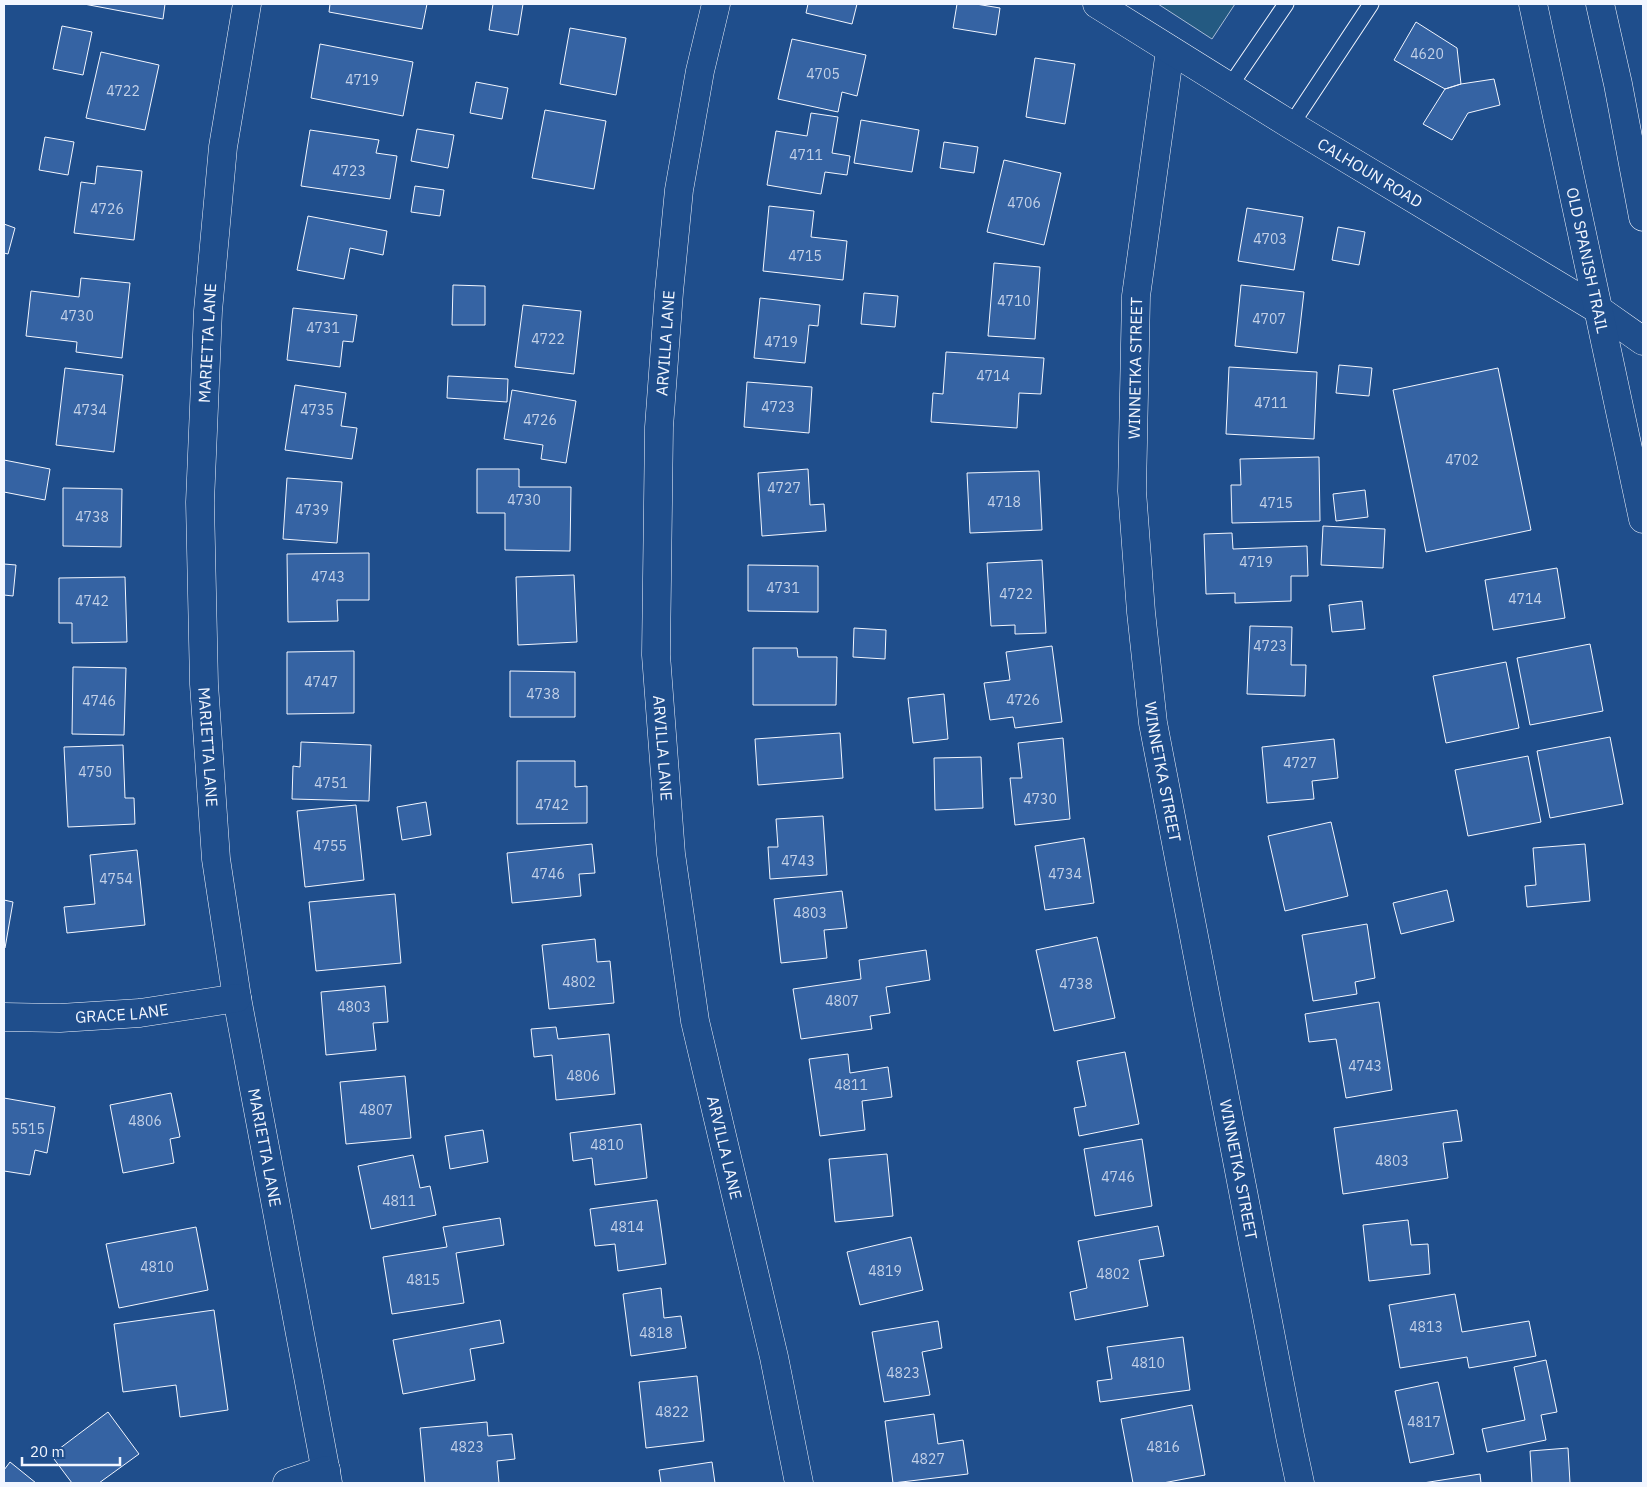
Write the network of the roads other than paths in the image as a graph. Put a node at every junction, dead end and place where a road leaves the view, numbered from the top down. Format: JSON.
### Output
{"nodes":[{"id":1,"x":247,"y":4,"type":"edge"},
{"id":2,"x":716,"y":4,"type":"edge"},
{"id":3,"x":1097,"y":4,"type":"edge"},
{"id":4,"x":1286,"y":4,"type":"edge"},
{"id":5,"x":1533,"y":4,"type":"edge"},
{"id":6,"x":1600,"y":4,"type":"edge"},
{"id":7,"x":1366,"y":6,"type":"edge"},
{"id":8,"x":1170,"y":50,"type":"junction"},
{"id":9,"x":1230,"y":86,"type":"junction"},
{"id":10,"x":1292,"y":125,"type":"junction"},
{"id":11,"x":1636,"y":141,"type":"edge"},
{"id":12,"x":1643,"y":217,"type":"edge"},
{"id":13,"x":1599,"y":310,"type":"junction"},
{"id":14,"x":1643,"y":341,"type":"edge"},
{"id":15,"x":1643,"y":519,"type":"edge"},
{"id":16,"x":237,"y":998,"type":"junction"},
{"id":17,"x":4,"y":1017,"type":"edge"},
{"id":18,"x":327,"y":1476,"type":"edge"},
{"id":19,"x":287,"y":1483,"type":"edge"},
{"id":20,"x":799,"y":1483,"type":"edge"},
{"id":21,"x":1300,"y":1483,"type":"edge"}],
"edges":[{"from":1,"to":16,"type":"street","name":"MARIETTA LANE"},
{"from":2,"to":20,"type":"street","name":"ARVILLA LANE"},
{"from":3,"to":8,"type":"street","name":"CALHOUN ROAD"},
{"from":4,"to":9,"type":"lane"},
{"from":5,"to":13,"type":"street","name":"OLD SPANISH TRAIL"},
{"from":6,"to":11,"type":"street"},
{"from":7,"to":10,"type":"lane"},
{"from":8,"to":9,"type":"street","name":"CALHOUN ROAD"},
{"from":8,"to":21,"type":"street","name":"WINNETKA STREET"},
{"from":9,"to":10,"type":"street","name":"CALHOUN ROAD"},
{"from":10,"to":13,"type":"street","name":"CALHOUN ROAD"},
{"from":11,"to":12,"type":"street"},
{"from":13,"to":14,"type":"street","name":"CALHOUN ROAD"},
{"from":13,"to":15,"type":"street","name":"OLD SPANISH TRAIL"},
{"from":16,"to":17,"type":"street","name":"GRACE LANE"},
{"from":16,"to":18,"type":"street","name":"MARIETTA LANE"},
{"from":18,"to":19,"type":"street"}]}
